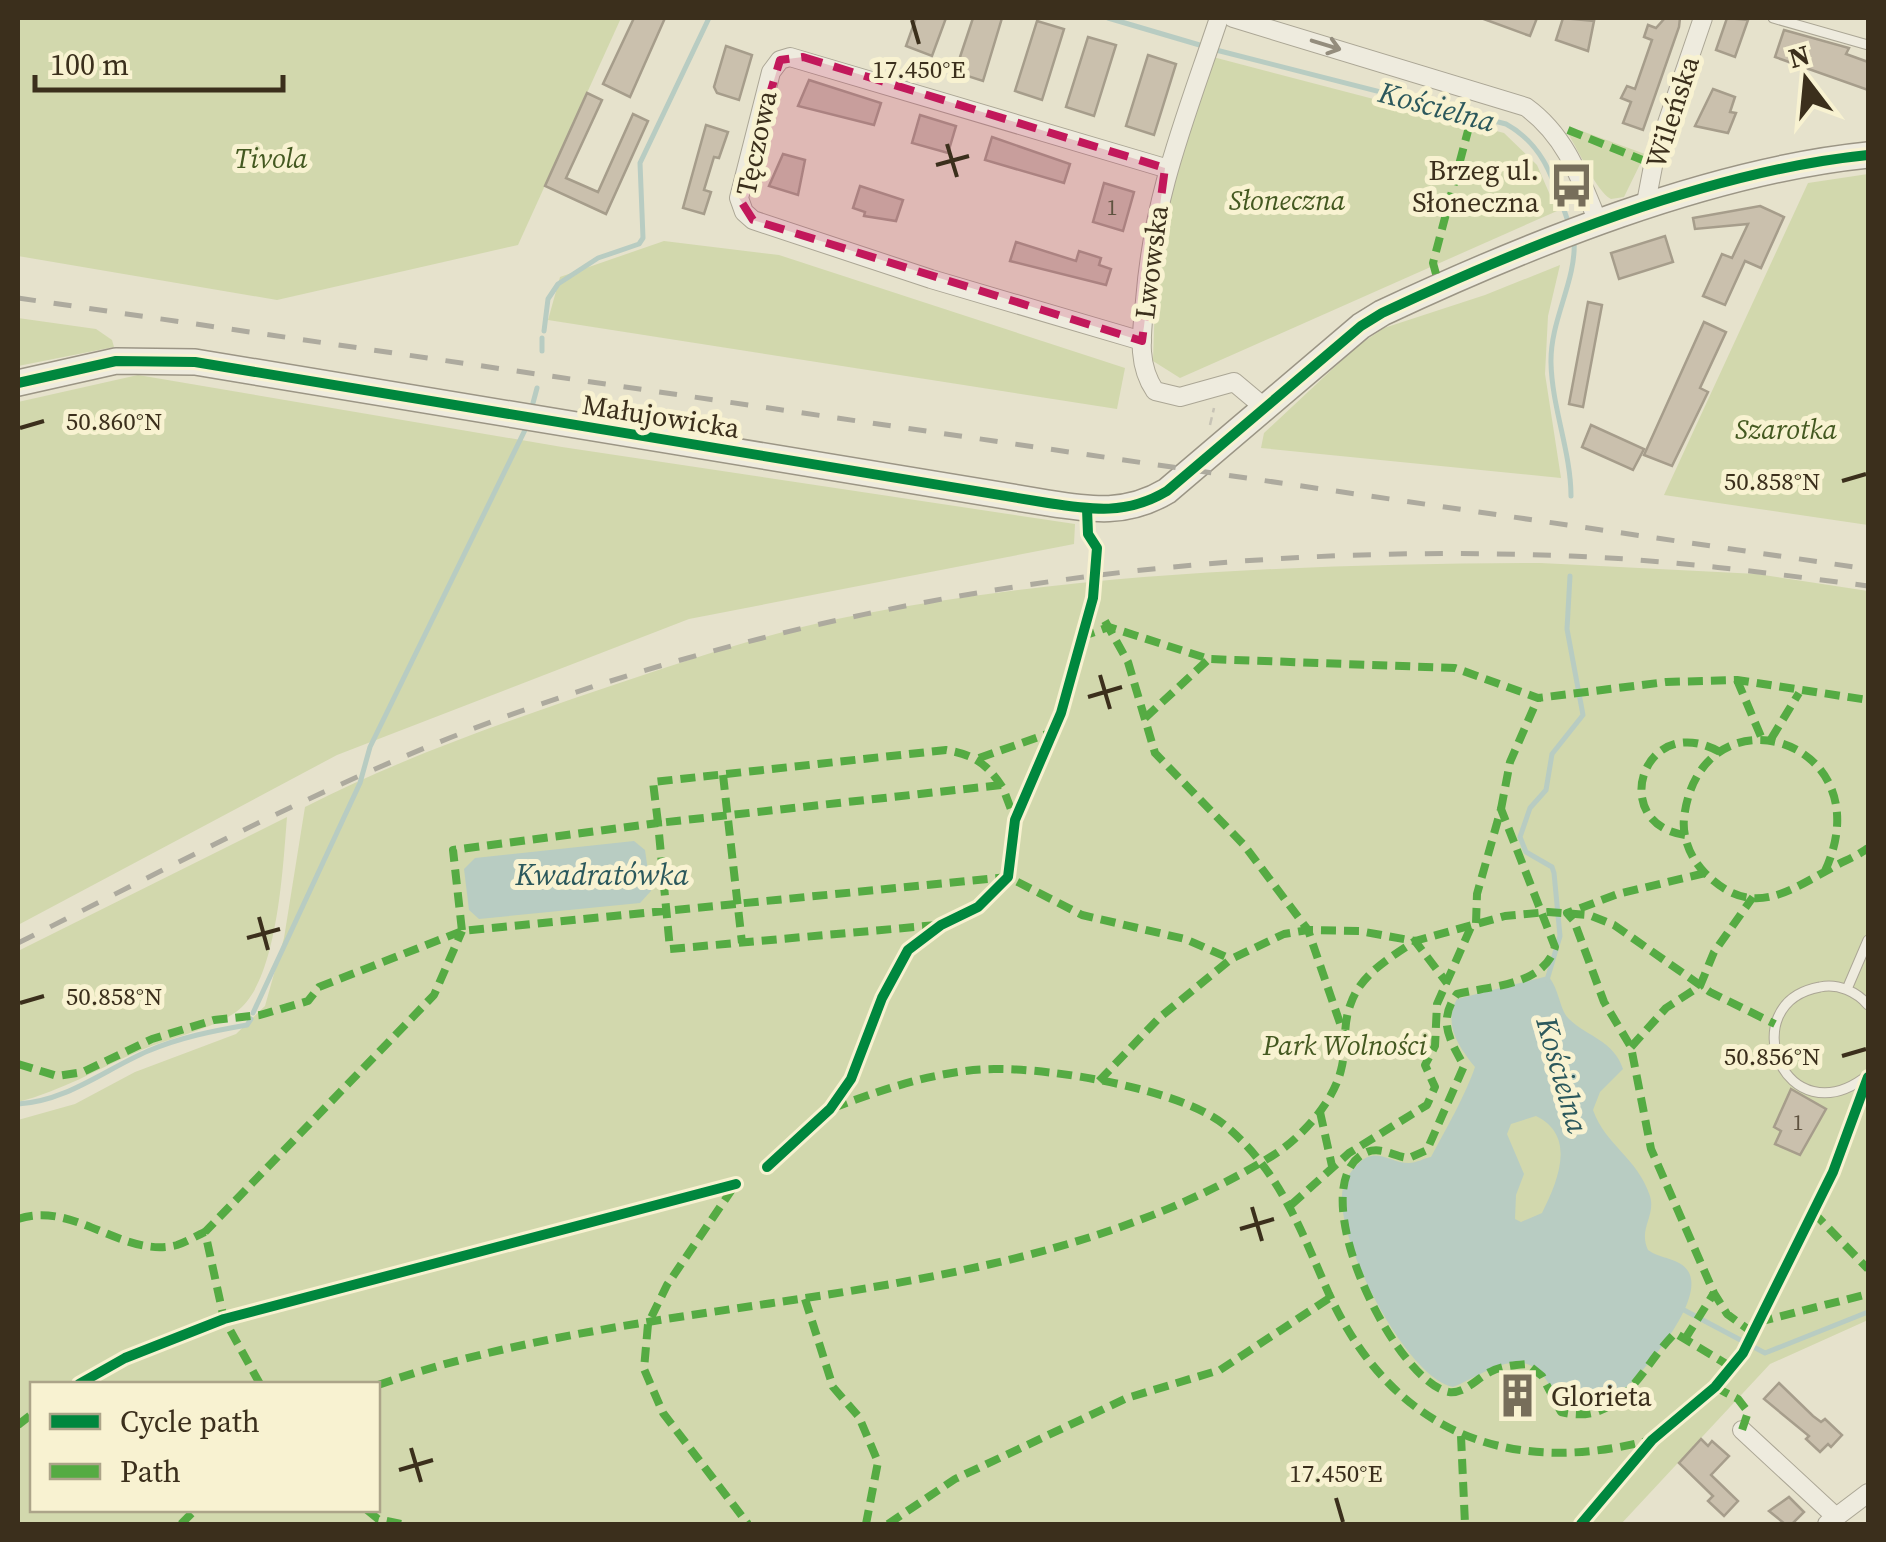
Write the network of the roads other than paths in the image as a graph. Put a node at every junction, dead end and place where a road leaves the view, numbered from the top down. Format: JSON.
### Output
{"nodes":[{"id":1,"x":1219,"y":18,"type":"edge"},
{"id":2,"x":1232,"y":18,"type":"edge"},
{"id":3,"x":1703,"y":18,"type":"edge"},
{"id":4,"x":1773,"y":18,"type":"edge"},
{"id":5,"x":1868,"y":45,"type":"edge"},
{"id":6,"x":1868,"y":155,"type":"edge"},
{"id":7,"x":1166,"y":168,"type":"junction"},
{"id":8,"x":1645,"y":208,"type":"junction"},
{"id":9,"x":1580,"y":229,"type":"junction"},
{"id":10,"x":1142,"y":341,"type":"junction"},
{"id":11,"x":18,"y":383,"type":"edge"},
{"id":12,"x":1265,"y":408,"type":"junction"},
{"id":13,"x":1868,"y":940,"type":"edge"},
{"id":14,"x":1847,"y":989,"type":"junction"},
{"id":15,"x":1868,"y":1005,"type":"edge"},
{"id":16,"x":1868,"y":1076,"type":"edge"},
{"id":17,"x":1742,"y":1430,"type":"dead end"},
{"id":18,"x":1868,"y":1493,"type":"edge"},
{"id":19,"x":1831,"y":1520,"type":"edge"}],
"edges":[{"from":1,"to":7,"type":"street","name":"Lwowska"},
{"from":2,"to":9,"type":"street","one_way":true},
{"from":3,"to":8,"type":"street","name":"Wileńska"},
{"from":4,"to":5,"type":"lane"},
{"from":6,"to":8,"type":"street","name":"Małujowicka"},
{"from":7,"to":10,"type":"street","name":"Lwowska"},
{"from":7,"to":10,"type":"street","name":"Tęczowa"},
{"from":8,"to":9,"type":"street","name":"Małujowicka"},
{"from":9,"to":12,"type":"street","name":"Małujowicka"},
{"from":10,"to":12,"type":"street","name":"Lwowska"},
{"from":11,"to":12,"type":"street","name":"Małujowicka"},
{"from":13,"to":14,"type":"lane"},
{"from":14,"to":15,"type":"lane"},
{"from":14,"to":16,"type":"lane"},
{"from":17,"to":19,"type":"street"},
{"from":18,"to":19,"type":"street"}]}
